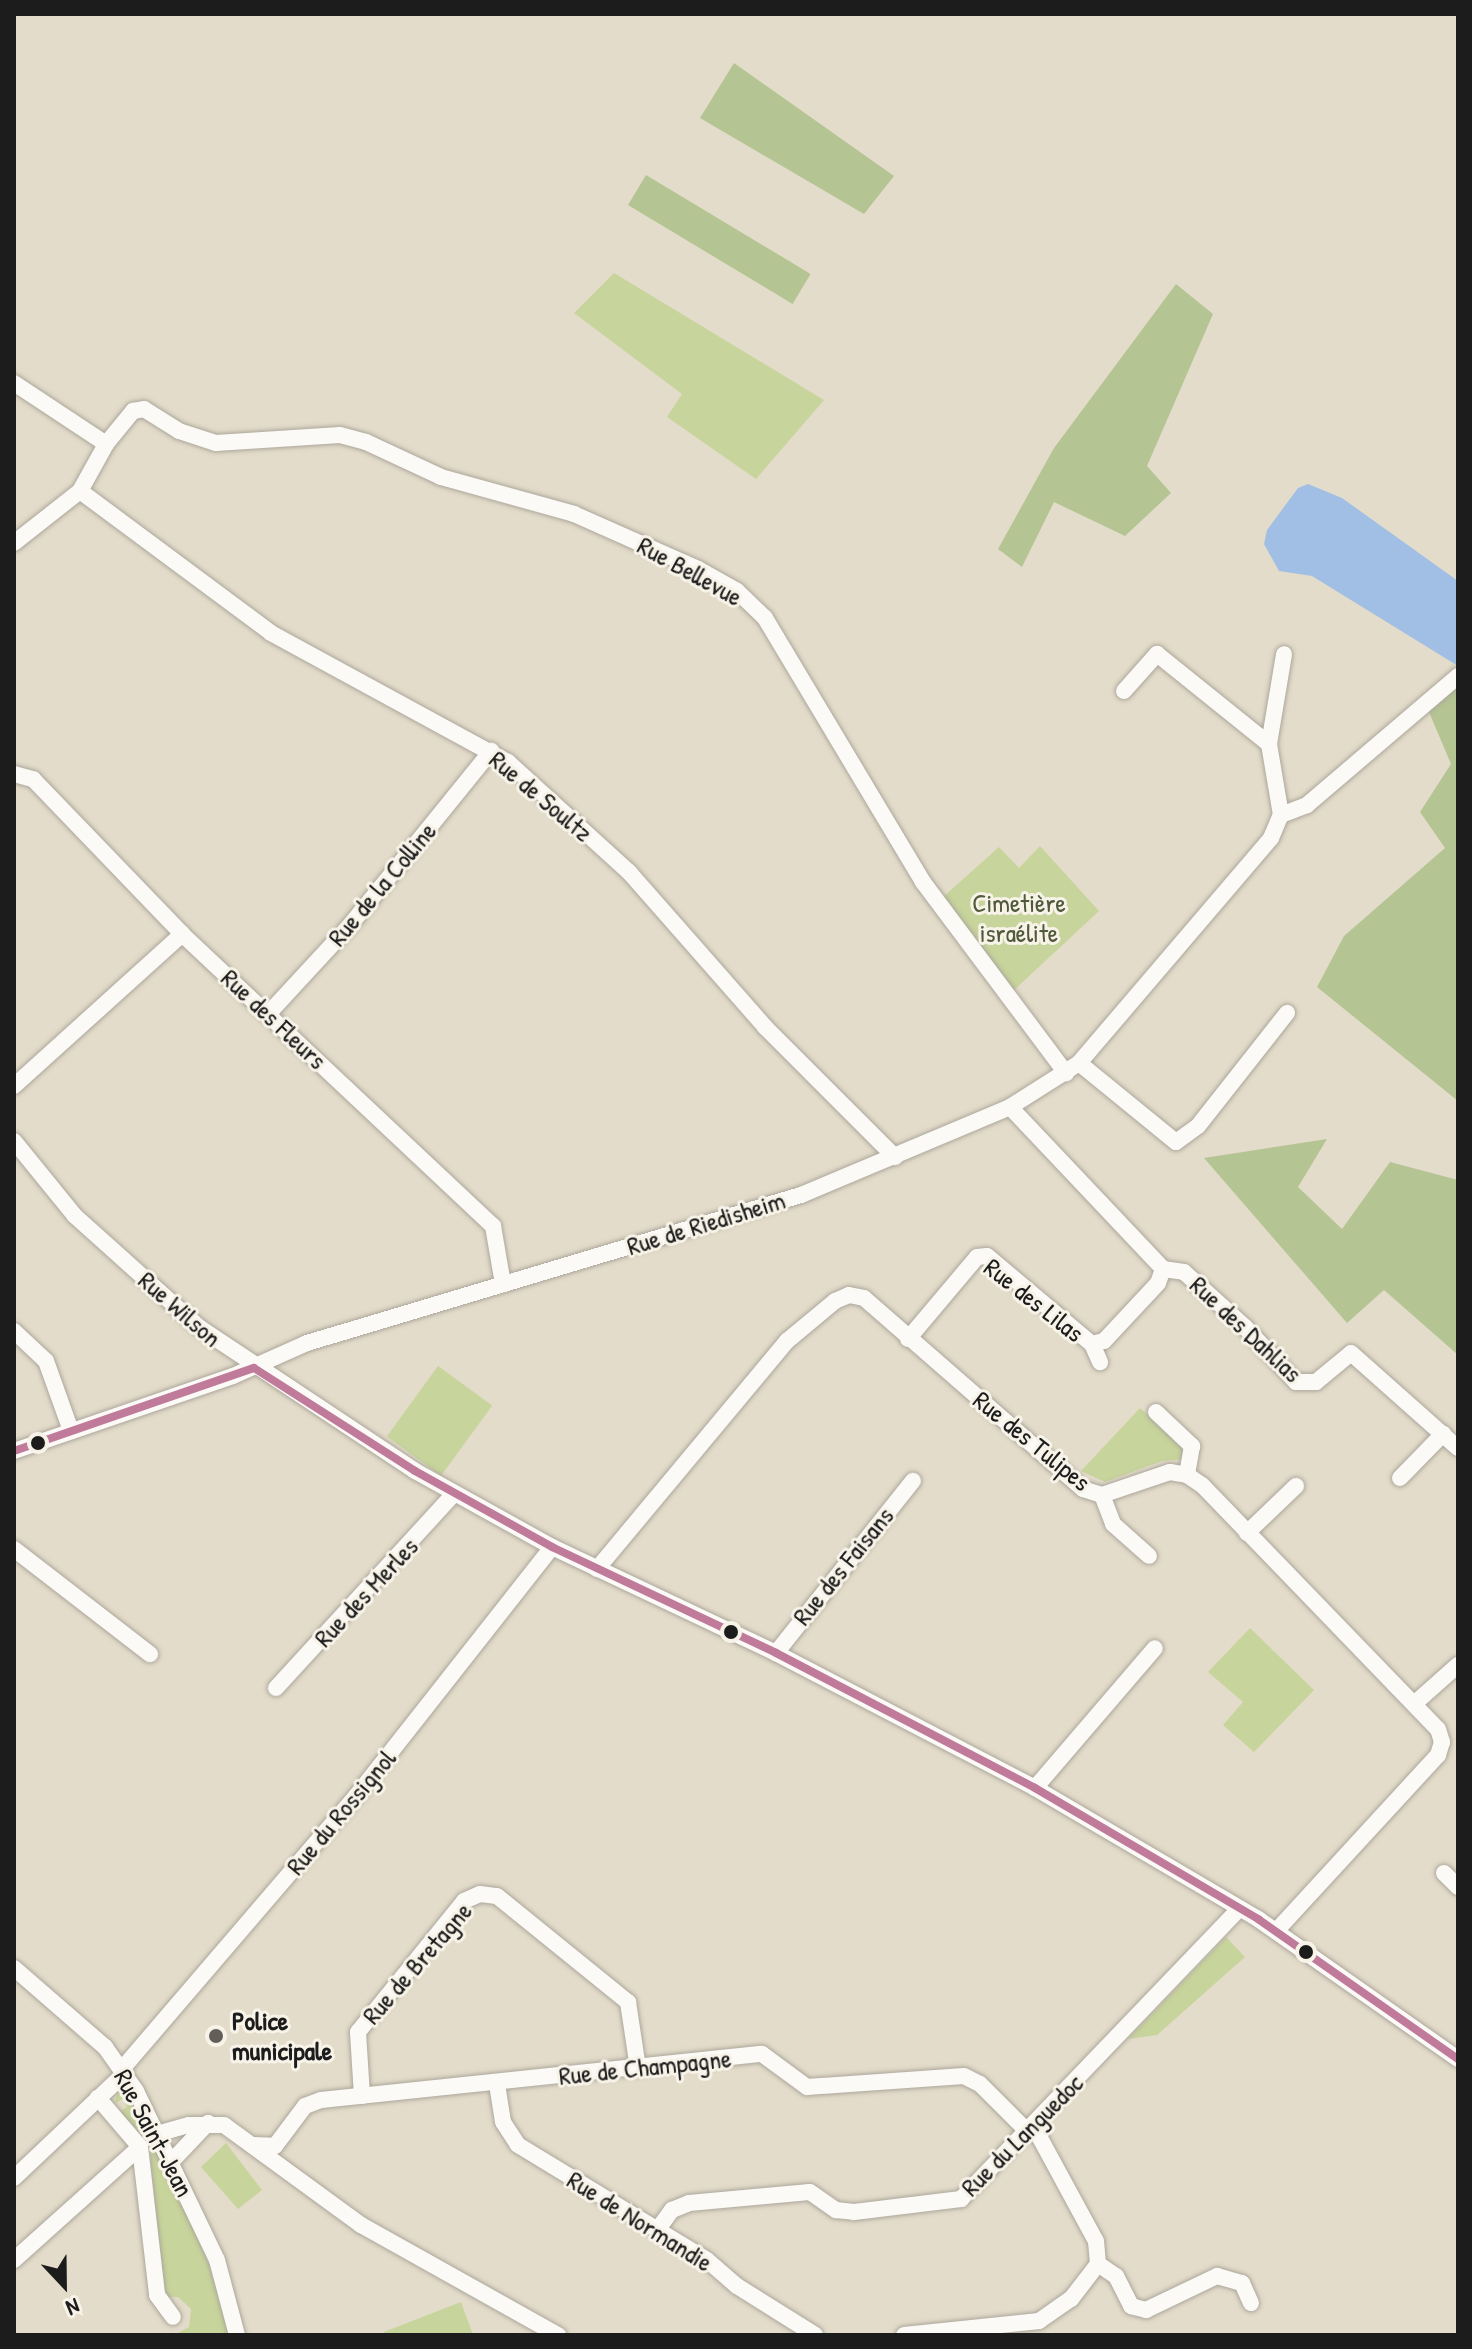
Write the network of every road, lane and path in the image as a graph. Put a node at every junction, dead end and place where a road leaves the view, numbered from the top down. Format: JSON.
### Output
{"nodes":[{"id":1,"x":14,"y":383,"type":"edge"},
{"id":2,"x":106,"y":444,"type":"junction"},
{"id":3,"x":80,"y":491,"type":"junction"},
{"id":4,"x":14,"y":543,"type":"edge"},
{"id":5,"x":1284,"y":654,"type":"dead end"},
{"id":6,"x":1458,"y":676,"type":"edge"},
{"id":7,"x":1124,"y":691,"type":"dead end"},
{"id":8,"x":1269,"y":744,"type":"junction"},
{"id":9,"x":491,"y":751,"type":"junction"},
{"id":10,"x":14,"y":774,"type":"edge"},
{"id":11,"x":1281,"y":815,"type":"junction"},
{"id":12,"x":182,"y":934,"type":"junction"},
{"id":13,"x":269,"y":1013,"type":"junction"},
{"id":14,"x":1287,"y":1013,"type":"dead end"},
{"id":15,"x":1072,"y":1068,"type":"junction"},
{"id":16,"x":14,"y":1086,"type":"edge"},
{"id":17,"x":1010,"y":1107,"type":"junction"},
{"id":18,"x":14,"y":1141,"type":"edge"},
{"id":19,"x":895,"y":1157,"type":"junction"},
{"id":20,"x":1163,"y":1269,"type":"junction"},
{"id":21,"x":503,"y":1284,"type":"junction"},
{"id":22,"x":14,"y":1331,"type":"edge"},
{"id":23,"x":908,"y":1339,"type":"junction"},
{"id":24,"x":1092,"y":1344,"type":"junction"},
{"id":25,"x":1100,"y":1362,"type":"dead end"},
{"id":26,"x":254,"y":1368,"type":"junction"},
{"id":27,"x":1156,"y":1412,"type":"dead end"},
{"id":28,"x":71,"y":1431,"type":"junction"},
{"id":29,"x":1443,"y":1434,"type":"junction"},
{"id":30,"x":1458,"y":1448,"type":"edge"},
{"id":31,"x":14,"y":1451,"type":"edge"},
{"id":32,"x":1187,"y":1475,"type":"junction"},
{"id":33,"x":1400,"y":1478,"type":"dead end"},
{"id":34,"x":913,"y":1481,"type":"dead end"},
{"id":35,"x":1296,"y":1486,"type":"dead end"},
{"id":36,"x":454,"y":1494,"type":"junction"},
{"id":37,"x":1102,"y":1495,"type":"junction"},
{"id":38,"x":1247,"y":1533,"type":"junction"},
{"id":39,"x":552,"y":1547,"type":"junction"},
{"id":40,"x":14,"y":1549,"type":"edge"},
{"id":41,"x":1149,"y":1556,"type":"dead end"},
{"id":42,"x":597,"y":1569,"type":"junction"},
{"id":43,"x":1155,"y":1648,"type":"dead end"},
{"id":44,"x":776,"y":1653,"type":"junction"},
{"id":45,"x":150,"y":1654,"type":"dead end"},
{"id":46,"x":1458,"y":1665,"type":"edge"},
{"id":47,"x":276,"y":1688,"type":"dead end"},
{"id":48,"x":1414,"y":1704,"type":"junction"},
{"id":49,"x":1035,"y":1788,"type":"junction"},
{"id":50,"x":1444,"y":1873,"type":"dead end"},
{"id":51,"x":1458,"y":1887,"type":"edge"},
{"id":52,"x":1239,"y":1909,"type":"junction"},
{"id":53,"x":1276,"y":1931,"type":"junction"},
{"id":54,"x":14,"y":1968,"type":"edge"},
{"id":55,"x":1458,"y":2059,"type":"edge"},
{"id":56,"x":638,"y":2068,"type":"junction"},
{"id":57,"x":124,"y":2071,"type":"junction"},
{"id":58,"x":497,"y":2084,"type":"junction"},
{"id":59,"x":362,"y":2096,"type":"junction"},
{"id":60,"x":98,"y":2098,"type":"junction"},
{"id":61,"x":1041,"y":2120,"type":"junction"},
{"id":62,"x":209,"y":2122,"type":"junction"},
{"id":63,"x":1029,"y":2133,"type":"junction"},
{"id":64,"x":157,"y":2134,"type":"junction"},
{"id":65,"x":252,"y":2145,"type":"junction"},
{"id":66,"x":140,"y":2147,"type":"junction"},
{"id":67,"x":171,"y":2162,"type":"junction"},
{"id":68,"x":14,"y":2178,"type":"edge"},
{"id":69,"x":658,"y":2229,"type":"junction"},
{"id":70,"x":14,"y":2260,"type":"edge"},
{"id":71,"x":1098,"y":2264,"type":"junction"},
{"id":72,"x":1251,"y":2303,"type":"dead end"},
{"id":73,"x":173,"y":2317,"type":"dead end"},
{"id":74,"x":237,"y":2335,"type":"edge"},
{"id":75,"x":558,"y":2335,"type":"edge"},
{"id":76,"x":815,"y":2335,"type":"edge"},
{"id":77,"x":904,"y":2335,"type":"edge"}],
"edges":[{"from":1,"to":2,"type":"street"},
{"from":2,"to":3,"type":"street"},
{"from":2,"to":15,"type":"street","name":"Rue Bellevue"},
{"from":3,"to":4,"type":"street"},
{"from":3,"to":9,"type":"street","name":"Rue de Soultz"},
{"from":5,"to":8,"type":"street"},
{"from":6,"to":11,"type":"street"},
{"from":7,"to":8,"type":"street"},
{"from":8,"to":11,"type":"street"},
{"from":9,"to":13,"type":"street","name":"Rue de la Colline"},
{"from":9,"to":19,"type":"street","name":"Rue de Soultz"},
{"from":10,"to":12,"type":"street","name":"Rue des Fleurs"},
{"from":11,"to":15,"type":"street","name":"Rue de Riedisheim"},
{"from":12,"to":13,"type":"street","name":"Rue des Fleurs"},
{"from":12,"to":16,"type":"street"},
{"from":13,"to":21,"type":"street","name":"Rue des Fleurs"},
{"from":14,"to":15,"type":"street"},
{"from":15,"to":17,"type":"street","name":"Rue de Riedisheim"},
{"from":17,"to":19,"type":"street","name":"Rue de Riedisheim"},
{"from":17,"to":20,"type":"street","name":"Rue des Dahlias"},
{"from":18,"to":26,"type":"street","name":"Rue Wilson"},
{"from":19,"to":21,"type":"street","name":"Rue de Riedisheim"},
{"from":20,"to":24,"type":"street","name":"Rue des Lilas"},
{"from":20,"to":29,"type":"street","name":"Rue des Dahlias"},
{"from":21,"to":26,"type":"street","name":"Rue de Riedisheim"},
{"from":22,"to":28,"type":"street"},
{"from":23,"to":24,"type":"street","name":"Rue des Lilas"},
{"from":23,"to":37,"type":"street","name":"Rue des Tulipes"},
{"from":23,"to":42,"type":"street","name":"Rue des Tulipes"},
{"from":24,"to":25,"type":"street"},
{"from":26,"to":28,"type":"street","name":"Rue de Riedisheim"},
{"from":26,"to":36,"type":"street","name":"Rue Wilson"},
{"from":27,"to":32,"type":"street"},
{"from":28,"to":31,"type":"street","name":"Rue de Riedisheim"},
{"from":29,"to":30,"type":"street","name":"Rue des Dahlias"},
{"from":29,"to":33,"type":"street"},
{"from":32,"to":37,"type":"street","name":"Rue des Tulipes"},
{"from":32,"to":38,"type":"street"},
{"from":34,"to":44,"type":"street","name":"Rue des Faisans"},
{"from":35,"to":38,"type":"street"},
{"from":36,"to":39,"type":"street","name":"Rue Wilson"},
{"from":36,"to":47,"type":"street","name":"Rue des Merles"},
{"from":37,"to":41,"type":"street"},
{"from":38,"to":48,"type":"street"},
{"from":39,"to":42,"type":"street","name":"Rue Wilson"},
{"from":39,"to":57,"type":"street","name":"Rue du Rossignol"},
{"from":40,"to":45,"type":"street"},
{"from":42,"to":44,"type":"street","name":"Rue Wilson"},
{"from":43,"to":49,"type":"street"},
{"from":44,"to":49,"type":"street","name":"Rue Wilson"},
{"from":46,"to":48,"type":"street"},
{"from":48,"to":53,"type":"street"},
{"from":49,"to":52,"type":"street","name":"Rue Wilson"},
{"from":50,"to":51,"type":"street"},
{"from":52,"to":53,"type":"street","name":"Rue Wilson"},
{"from":52,"to":61,"type":"street","name":"Rue du Languedoc"},
{"from":53,"to":55,"type":"street","name":"Rue Wilson"},
{"from":54,"to":57,"type":"street","name":"Rue Saint-Jean"},
{"from":56,"to":58,"type":"street","name":"Rue de Champagne"},
{"from":56,"to":59,"type":"street","name":"Rue de Bretagne"},
{"from":56,"to":63,"type":"street","name":"Rue de Champagne"},
{"from":57,"to":60,"type":"street","name":"Rue du Rossignol"},
{"from":57,"to":64,"type":"street","name":"Rue Saint-Jean"},
{"from":58,"to":59,"type":"street","name":"Rue de Champagne"},
{"from":58,"to":69,"type":"street","name":"Rue de Normandie"},
{"from":59,"to":65,"type":"street","name":"Rue de Champagne"},
{"from":60,"to":66,"type":"street"},
{"from":60,"to":68,"type":"street","name":"Rue du Rossignol"},
{"from":61,"to":63,"type":"street","name":"Rue du Languedoc"},
{"from":61,"to":71,"type":"street"},
{"from":62,"to":64,"type":"street"},
{"from":62,"to":65,"type":"street"},
{"from":62,"to":67,"type":"street"},
{"from":63,"to":69,"type":"street","name":"Rue du Languedoc"},
{"from":64,"to":67,"type":"street","name":"Rue Saint-Jean"},
{"from":65,"to":75,"type":"street"},
{"from":66,"to":70,"type":"street"},
{"from":66,"to":73,"type":"street","name":"Rue Saint-Jean"},
{"from":67,"to":74,"type":"street","name":"Rue Saint-Jean"},
{"from":69,"to":76,"type":"street","name":"Rue de Normandie"},
{"from":71,"to":72,"type":"street"},
{"from":71,"to":77,"type":"street"}]}
